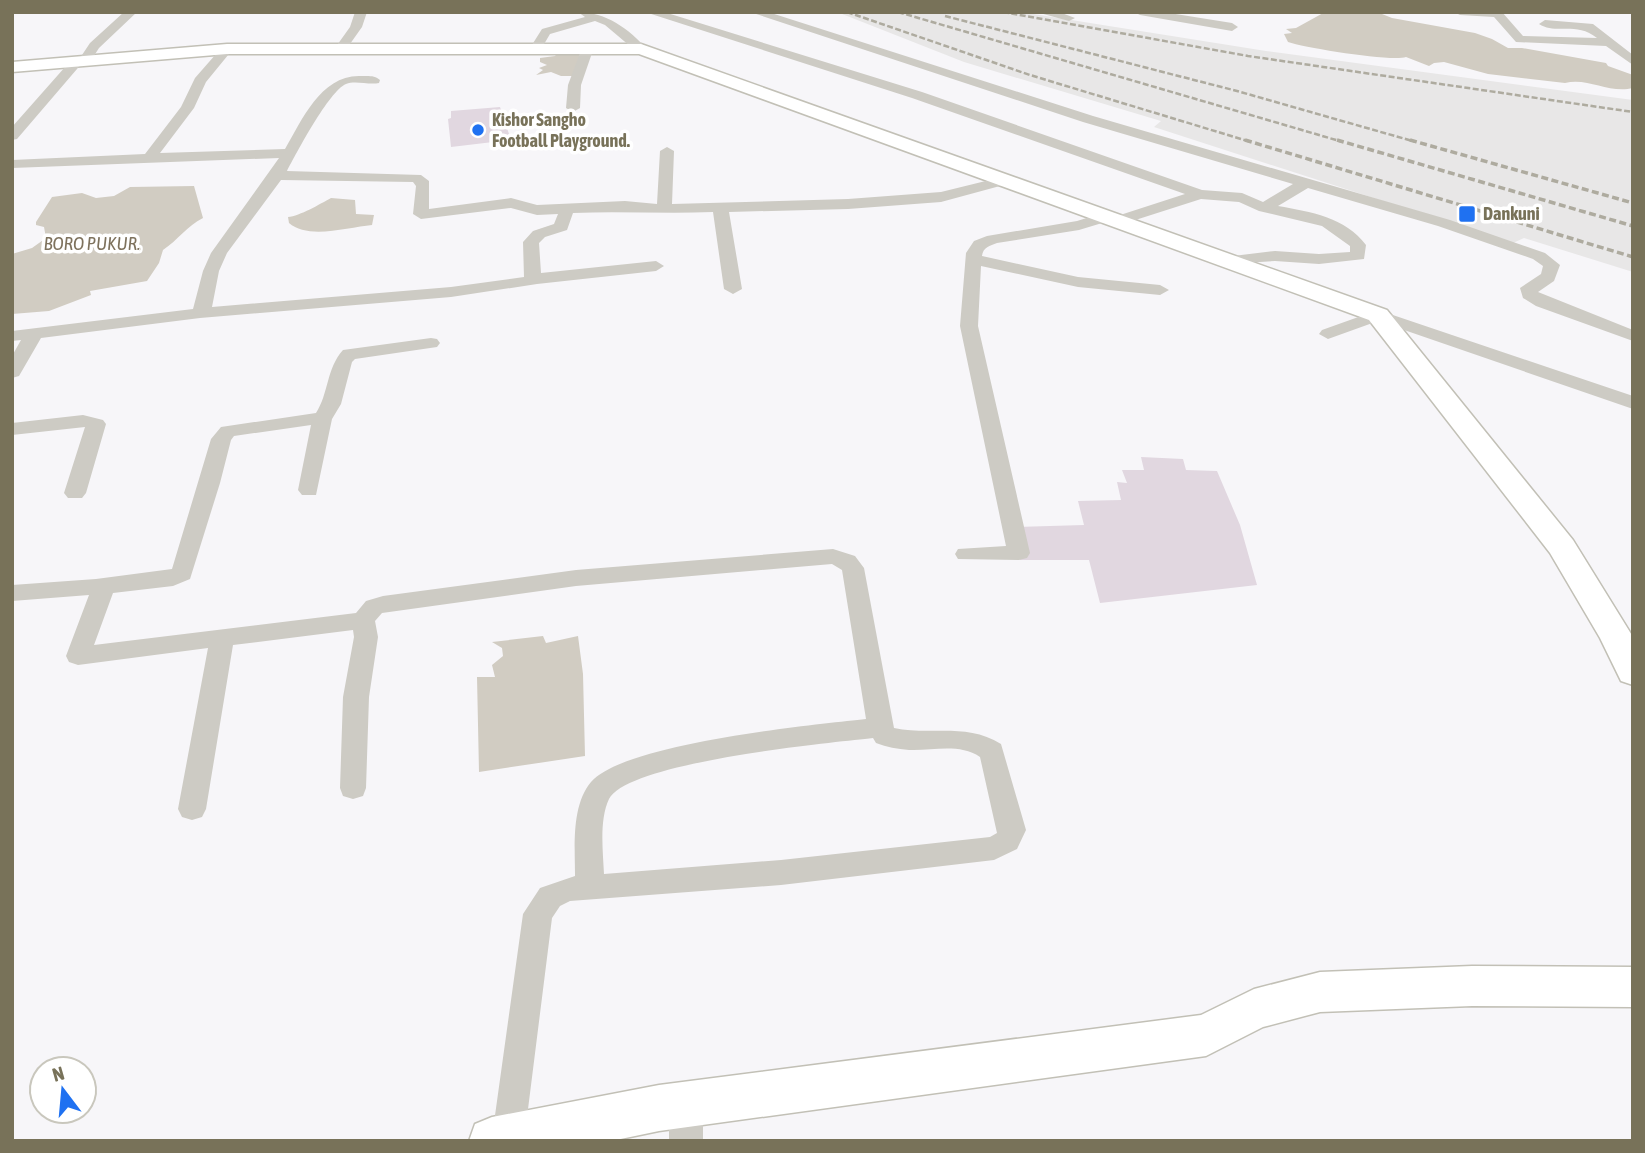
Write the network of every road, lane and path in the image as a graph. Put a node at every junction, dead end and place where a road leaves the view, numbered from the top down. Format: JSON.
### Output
{"nodes":[{"id":1,"x":131,"y":12,"type":"edge"},
{"id":2,"x":361,"y":12,"type":"edge"},
{"id":3,"x":584,"y":12,"type":"edge"},
{"id":4,"x":651,"y":12,"type":"edge"},
{"id":5,"x":756,"y":12,"type":"edge"},
{"id":6,"x":1042,"y":12,"type":"edge"},
{"id":7,"x":1140,"y":12,"type":"edge"},
{"id":8,"x":1460,"y":12,"type":"edge"},
{"id":9,"x":1497,"y":13,"type":"edge"},
{"id":10,"x":596,"y":17,"type":"junction"},
{"id":11,"x":1069,"y":18,"type":"dead end"},
{"id":12,"x":1545,"y":24,"type":"dead end"},
{"id":13,"x":799,"y":26,"type":"junction"},
{"id":14,"x":1232,"y":27,"type":"dead end"},
{"id":15,"x":1609,"y":42,"type":"junction"},
{"id":16,"x":751,"y":44,"type":"junction"},
{"id":17,"x":341,"y":48,"type":"junction"},
{"id":18,"x":536,"y":48,"type":"junction"},
{"id":19,"x":582,"y":48,"type":"junction"},
{"id":20,"x":227,"y":49,"type":"junction"},
{"id":21,"x":641,"y":49,"type":"junction"},
{"id":22,"x":82,"y":60,"type":"junction"},
{"id":23,"x":1633,"y":61,"type":"edge"},
{"id":24,"x":12,"y":67,"type":"edge"},
{"id":25,"x":374,"y":80,"type":"dead end"},
{"id":26,"x":573,"y":108,"type":"dead end"},
{"id":27,"x":12,"y":136,"type":"edge"},
{"id":28,"x":667,"y":152,"type":"dead end"},
{"id":29,"x":288,"y":153,"type":"junction"},
{"id":30,"x":149,"y":158,"type":"junction"},
{"id":31,"x":12,"y":163,"type":"edge"},
{"id":32,"x":277,"y":174,"type":"junction"},
{"id":33,"x":1006,"y":180,"type":"junction"},
{"id":34,"x":1305,"y":183,"type":"junction"},
{"id":35,"x":1200,"y":194,"type":"junction"},
{"id":36,"x":720,"y":207,"type":"junction"},
{"id":37,"x":1264,"y":208,"type":"junction"},
{"id":38,"x":567,"y":209,"type":"junction"},
{"id":39,"x":664,"y":209,"type":"junction"},
{"id":40,"x":1113,"y":218,"type":"junction"},
{"id":41,"x":974,"y":259,"type":"junction"},
{"id":42,"x":1233,"y":261,"type":"junction"},
{"id":43,"x":656,"y":267,"type":"dead end"},
{"id":44,"x":533,"y":279,"type":"junction"},
{"id":45,"x":733,"y":289,"type":"dead end"},
{"id":46,"x":1160,"y":290,"type":"dead end"},
{"id":47,"x":200,"y":313,"type":"junction"},
{"id":48,"x":1378,"y":315,"type":"junction"},
{"id":49,"x":34,"y":334,"type":"junction"},
{"id":50,"x":1328,"y":334,"type":"dead end"},
{"id":51,"x":12,"y":336,"type":"edge"},
{"id":52,"x":1633,"y":336,"type":"edge"},
{"id":53,"x":431,"y":343,"type":"dead end"},
{"id":54,"x":12,"y":372,"type":"edge"},
{"id":55,"x":1633,"y":403,"type":"edge"},
{"id":56,"x":322,"y":418,"type":"junction"},
{"id":57,"x":12,"y":429,"type":"edge"},
{"id":58,"x":309,"y":490,"type":"dead end"},
{"id":59,"x":75,"y":493,"type":"dead end"},
{"id":60,"x":966,"y":554,"type":"dead end"},
{"id":61,"x":96,"y":587,"type":"junction"},
{"id":62,"x":12,"y":593,"type":"edge"},
{"id":63,"x":363,"y":620,"type":"junction"},
{"id":64,"x":222,"y":640,"type":"junction"},
{"id":65,"x":1633,"y":672,"type":"edge"},
{"id":66,"x":880,"y":727,"type":"junction"},
{"id":67,"x":353,"y":788,"type":"dead end"},
{"id":68,"x":192,"y":809,"type":"dead end"},
{"id":69,"x":589,"y":888,"type":"junction"},
{"id":70,"x":1633,"y":987,"type":"edge"},
{"id":71,"x":686,"y":1122,"type":"edge"},
{"id":72,"x":501,"y":1139,"type":"edge"}],
"edges":[{"from":1,"to":22,"type":"street"},
{"from":2,"to":17,"type":"street"},
{"from":3,"to":10,"type":"street"},
{"from":4,"to":16,"type":"street"},
{"from":5,"to":13,"type":"street"},
{"from":6,"to":11,"type":"street"},
{"from":7,"to":14,"type":"street"},
{"from":8,"to":9,"type":"street"},
{"from":9,"to":15,"type":"street"},
{"from":10,"to":18,"type":"street"},
{"from":10,"to":21,"type":"street"},
{"from":12,"to":15,"type":"street"},
{"from":13,"to":16,"type":"street"},
{"from":13,"to":34,"type":"street"},
{"from":15,"to":23,"type":"street"},
{"from":16,"to":35,"type":"street"},
{"from":17,"to":18,"type":"street"},
{"from":17,"to":20,"type":"street"},
{"from":18,"to":19,"type":"street"},
{"from":19,"to":21,"type":"street"},
{"from":19,"to":26,"type":"street"},
{"from":20,"to":22,"type":"street"},
{"from":20,"to":30,"type":"street"},
{"from":21,"to":33,"type":"street"},
{"from":22,"to":24,"type":"street"},
{"from":22,"to":27,"type":"street"},
{"from":25,"to":29,"type":"street"},
{"from":28,"to":39,"type":"street"},
{"from":29,"to":30,"type":"street"},
{"from":29,"to":32,"type":"street"},
{"from":30,"to":31,"type":"street"},
{"from":32,"to":38,"type":"street"},
{"from":32,"to":47,"type":"street"},
{"from":33,"to":36,"type":"street"},
{"from":33,"to":40,"type":"street"},
{"from":34,"to":37,"type":"street"},
{"from":34,"to":52,"type":"street"},
{"from":35,"to":37,"type":"street"},
{"from":35,"to":40,"type":"street"},
{"from":36,"to":39,"type":"street"},
{"from":36,"to":45,"type":"street"},
{"from":37,"to":42,"type":"street"},
{"from":38,"to":39,"type":"street"},
{"from":38,"to":44,"type":"street"},
{"from":40,"to":41,"type":"street"},
{"from":40,"to":42,"type":"street"},
{"from":41,"to":46,"type":"street"},
{"from":41,"to":60,"type":"street"},
{"from":42,"to":48,"type":"street"},
{"from":43,"to":44,"type":"street"},
{"from":44,"to":47,"type":"street"},
{"from":47,"to":49,"type":"street"},
{"from":48,"to":50,"type":"street"},
{"from":48,"to":55,"type":"street"},
{"from":48,"to":65,"type":"street"},
{"from":49,"to":51,"type":"street"},
{"from":49,"to":54,"type":"street"},
{"from":53,"to":56,"type":"street"},
{"from":56,"to":58,"type":"street"},
{"from":56,"to":61,"type":"street"},
{"from":57,"to":59,"type":"street"},
{"from":61,"to":62,"type":"street"},
{"from":61,"to":64,"type":"street"},
{"from":63,"to":64,"type":"street"},
{"from":63,"to":66,"type":"street"},
{"from":63,"to":67,"type":"street"},
{"from":64,"to":68,"type":"street"},
{"from":66,"to":69,"type":"street"},
{"from":66,"to":69,"type":"street"},
{"from":69,"to":72,"type":"street"},
{"from":70,"to":71,"type":"street"},
{"from":71,"to":72,"type":"street"}]}
